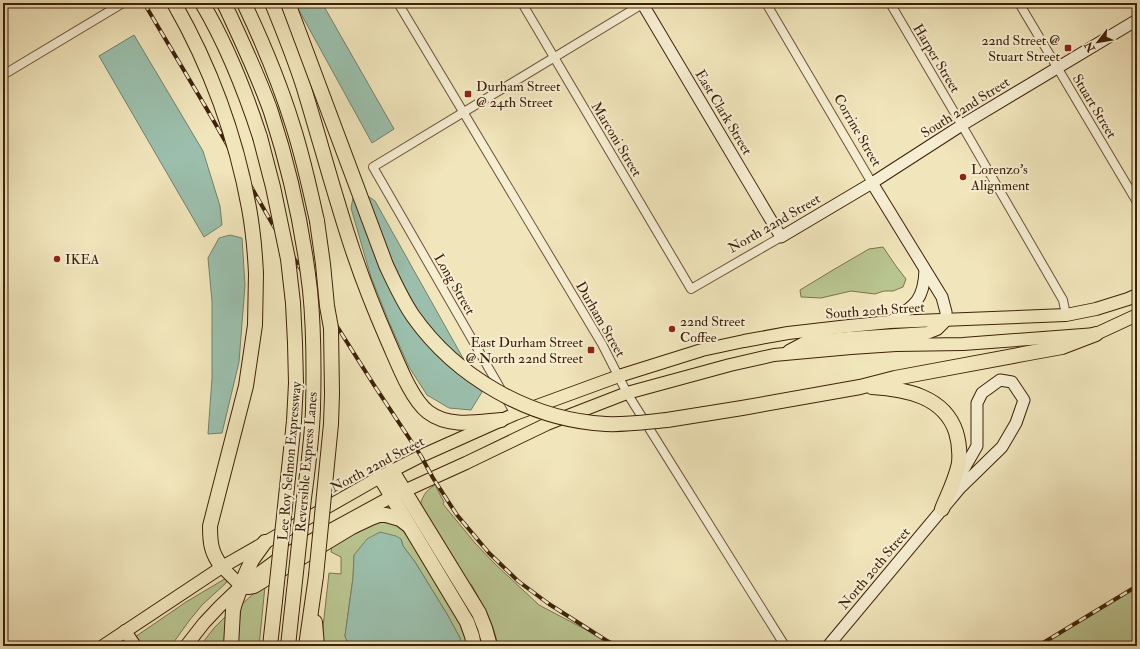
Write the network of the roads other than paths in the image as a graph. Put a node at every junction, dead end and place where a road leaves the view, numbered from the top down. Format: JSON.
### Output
{"nodes":[{"id":1,"x":123,"y":3,"type":"edge"},
{"id":2,"x":174,"y":3,"type":"edge"},
{"id":3,"x":202,"y":3,"type":"edge"},
{"id":4,"x":224,"y":3,"type":"edge"},
{"id":5,"x":244,"y":3,"type":"edge"},
{"id":6,"x":252,"y":3,"type":"edge"},
{"id":7,"x":272,"y":3,"type":"edge"},
{"id":8,"x":288,"y":3,"type":"edge"},
{"id":9,"x":398,"y":3,"type":"edge"},
{"id":10,"x":522,"y":3,"type":"edge"},
{"id":11,"x":643,"y":3,"type":"edge"},
{"id":12,"x":766,"y":3,"type":"edge"},
{"id":13,"x":890,"y":3,"type":"edge"},
{"id":14,"x":1019,"y":3,"type":"edge"},
{"id":15,"x":1137,"y":20,"type":"edge"},
{"id":16,"x":253,"y":22,"type":"junction"},
{"id":17,"x":554,"y":58,"type":"junction"},
{"id":18,"x":1057,"y":68,"type":"junction"},
{"id":19,"x":3,"y":75,"type":"edge"},
{"id":20,"x":464,"y":113,"type":"junction"},
{"id":21,"x":962,"y":125,"type":"junction"},
{"id":22,"x":872,"y":183,"type":"junction"},
{"id":23,"x":1137,"y":202,"type":"edge"},
{"id":24,"x":781,"y":237,"type":"junction"},
{"id":25,"x":926,"y":270,"type":"junction"},
{"id":26,"x":691,"y":289,"type":"joint"},
{"id":27,"x":1137,"y":295,"type":"edge"},
{"id":28,"x":1066,"y":315,"type":"junction"},
{"id":29,"x":1137,"y":315,"type":"edge"},
{"id":30,"x":946,"y":320,"type":"junction"},
{"id":31,"x":890,"y":322,"type":"junction"},
{"id":32,"x":1096,"y":334,"type":"junction"},
{"id":33,"x":782,"y":355,"type":"junction"},
{"id":34,"x":619,"y":376,"type":"junction"},
{"id":35,"x":860,"y":387,"type":"junction"},
{"id":36,"x":627,"y":393,"type":"junction"},
{"id":37,"x":515,"y":414,"type":"junction"},
{"id":38,"x":501,"y":420,"type":"junction"},
{"id":39,"x":386,"y":474,"type":"junction"},
{"id":40,"x":397,"y":494,"type":"junction"},
{"id":41,"x":942,"y":509,"type":"junction"},
{"id":42,"x":409,"y":527,"type":"junction"},
{"id":43,"x":265,"y":542,"type":"junction"},
{"id":44,"x":222,"y":567,"type":"junction"},
{"id":45,"x":241,"y":586,"type":"junction"},
{"id":46,"x":313,"y":593,"type":"junction"},
{"id":47,"x":125,"y":631,"type":"junction"},
{"id":48,"x":103,"y":646,"type":"edge"},
{"id":49,"x":135,"y":646,"type":"edge"},
{"id":50,"x":186,"y":646,"type":"edge"},
{"id":51,"x":230,"y":646,"type":"edge"},
{"id":52,"x":270,"y":646,"type":"edge"},
{"id":53,"x":288,"y":646,"type":"edge"},
{"id":54,"x":306,"y":646,"type":"edge"},
{"id":55,"x":317,"y":646,"type":"edge"},
{"id":56,"x":474,"y":646,"type":"edge"},
{"id":57,"x":490,"y":646,"type":"edge"},
{"id":58,"x":785,"y":646,"type":"edge"},
{"id":59,"x":828,"y":646,"type":"edge"}],
"edges":[{"from":1,"to":19,"type":"street"},
{"from":2,"to":44,"type":"highway","bridge":true},
{"from":3,"to":52,"type":"highway","name":"Lee Roy Selmon Expressway","bridge":true},
{"from":4,"to":53,"type":"highway","name":"Reversible Express Lanes","bridge":true},
{"from":5,"to":16,"type":"highway"},
{"from":6,"to":16,"type":"highway"},
{"from":7,"to":38,"type":"highway"},
{"from":8,"to":35,"type":"highway","bridge":true},
{"from":9,"to":20,"type":"street","name":"Durham Street"},
{"from":10,"to":17,"type":"street","name":"Marconi Street"},
{"from":11,"to":17,"type":"street"},
{"from":11,"to":24,"type":"street","name":"East Clark Street"},
{"from":12,"to":22,"type":"street","name":"Corrine Street"},
{"from":13,"to":21,"type":"street","name":"Harper Street"},
{"from":14,"to":18,"type":"street","name":"Stuart Street"},
{"from":15,"to":18,"type":"street","name":"South 22nd Street"},
{"from":16,"to":46,"type":"highway","bridge":true},
{"from":17,"to":20,"type":"street"},
{"from":17,"to":26,"type":"street","name":"Marconi Street"},
{"from":18,"to":21,"type":"street","name":"South 22nd Street"},
{"from":18,"to":23,"type":"street","name":"Stuart Street"},
{"from":20,"to":34,"type":"street","name":"Durham Street"},
{"from":20,"to":37,"type":"street","name":"Long Street"},
{"from":21,"to":22,"type":"street","name":"South 22nd Street"},
{"from":21,"to":28,"type":"street","name":"Harper Street"},
{"from":22,"to":24,"type":"street","name":"North 22nd Street"},
{"from":22,"to":25,"type":"street","name":"Corrine Street"},
{"from":24,"to":26,"type":"street","name":"North 22nd Street"},
{"from":25,"to":30,"type":"street","name":"Corrine Street"},
{"from":25,"to":31,"type":"street"},
{"from":27,"to":28,"type":"main road","name":"South 20th Street"},
{"from":28,"to":30,"type":"main road","name":"South 20th Street"},
{"from":29,"to":32,"type":"main road"},
{"from":30,"to":31,"type":"main road","name":"South 20th Street"},
{"from":30,"to":33,"type":"main road"},
{"from":31,"to":34,"type":"main road","name":"South 20th Street"},
{"from":32,"to":33,"type":"main road"},
{"from":32,"to":35,"type":"highway"},
{"from":33,"to":36,"type":"main road"},
{"from":34,"to":36,"type":"street","name":"Durham Street"},
{"from":34,"to":37,"type":"main road","name":"North 22nd Street"},
{"from":35,"to":41,"type":"highway"},
{"from":36,"to":40,"type":"main road"},
{"from":36,"to":58,"type":"street","name":"Durham Street"},
{"from":37,"to":38,"type":"main road","name":"North 22nd Street"},
{"from":38,"to":39,"type":"main road","name":"North 22nd Street"},
{"from":39,"to":40,"type":"highway"},
{"from":39,"to":43,"type":"main road","name":"North 22nd Street"},
{"from":40,"to":42,"type":"highway"},
{"from":40,"to":45,"type":"main road"},
{"from":40,"to":57,"type":"highway"},
{"from":41,"to":41,"type":"street","name":"North 20th Street"},
{"from":41,"to":59,"type":"street","name":"North 20th Street"},
{"from":42,"to":45,"type":"highway"},
{"from":42,"to":56,"type":"highway"},
{"from":43,"to":44,"type":"main road","name":"North 22nd Street"},
{"from":43,"to":45,"type":"highway"},
{"from":44,"to":45,"type":"main road"},
{"from":44,"to":47,"type":"main road","name":"North 22nd Street"},
{"from":45,"to":50,"type":"main road"},
{"from":45,"to":51,"type":"highway"},
{"from":46,"to":54,"type":"highway"},
{"from":46,"to":55,"type":"highway"},
{"from":47,"to":48,"type":"main road","name":"North 22nd Street"},
{"from":47,"to":49,"type":"main road"}]}
